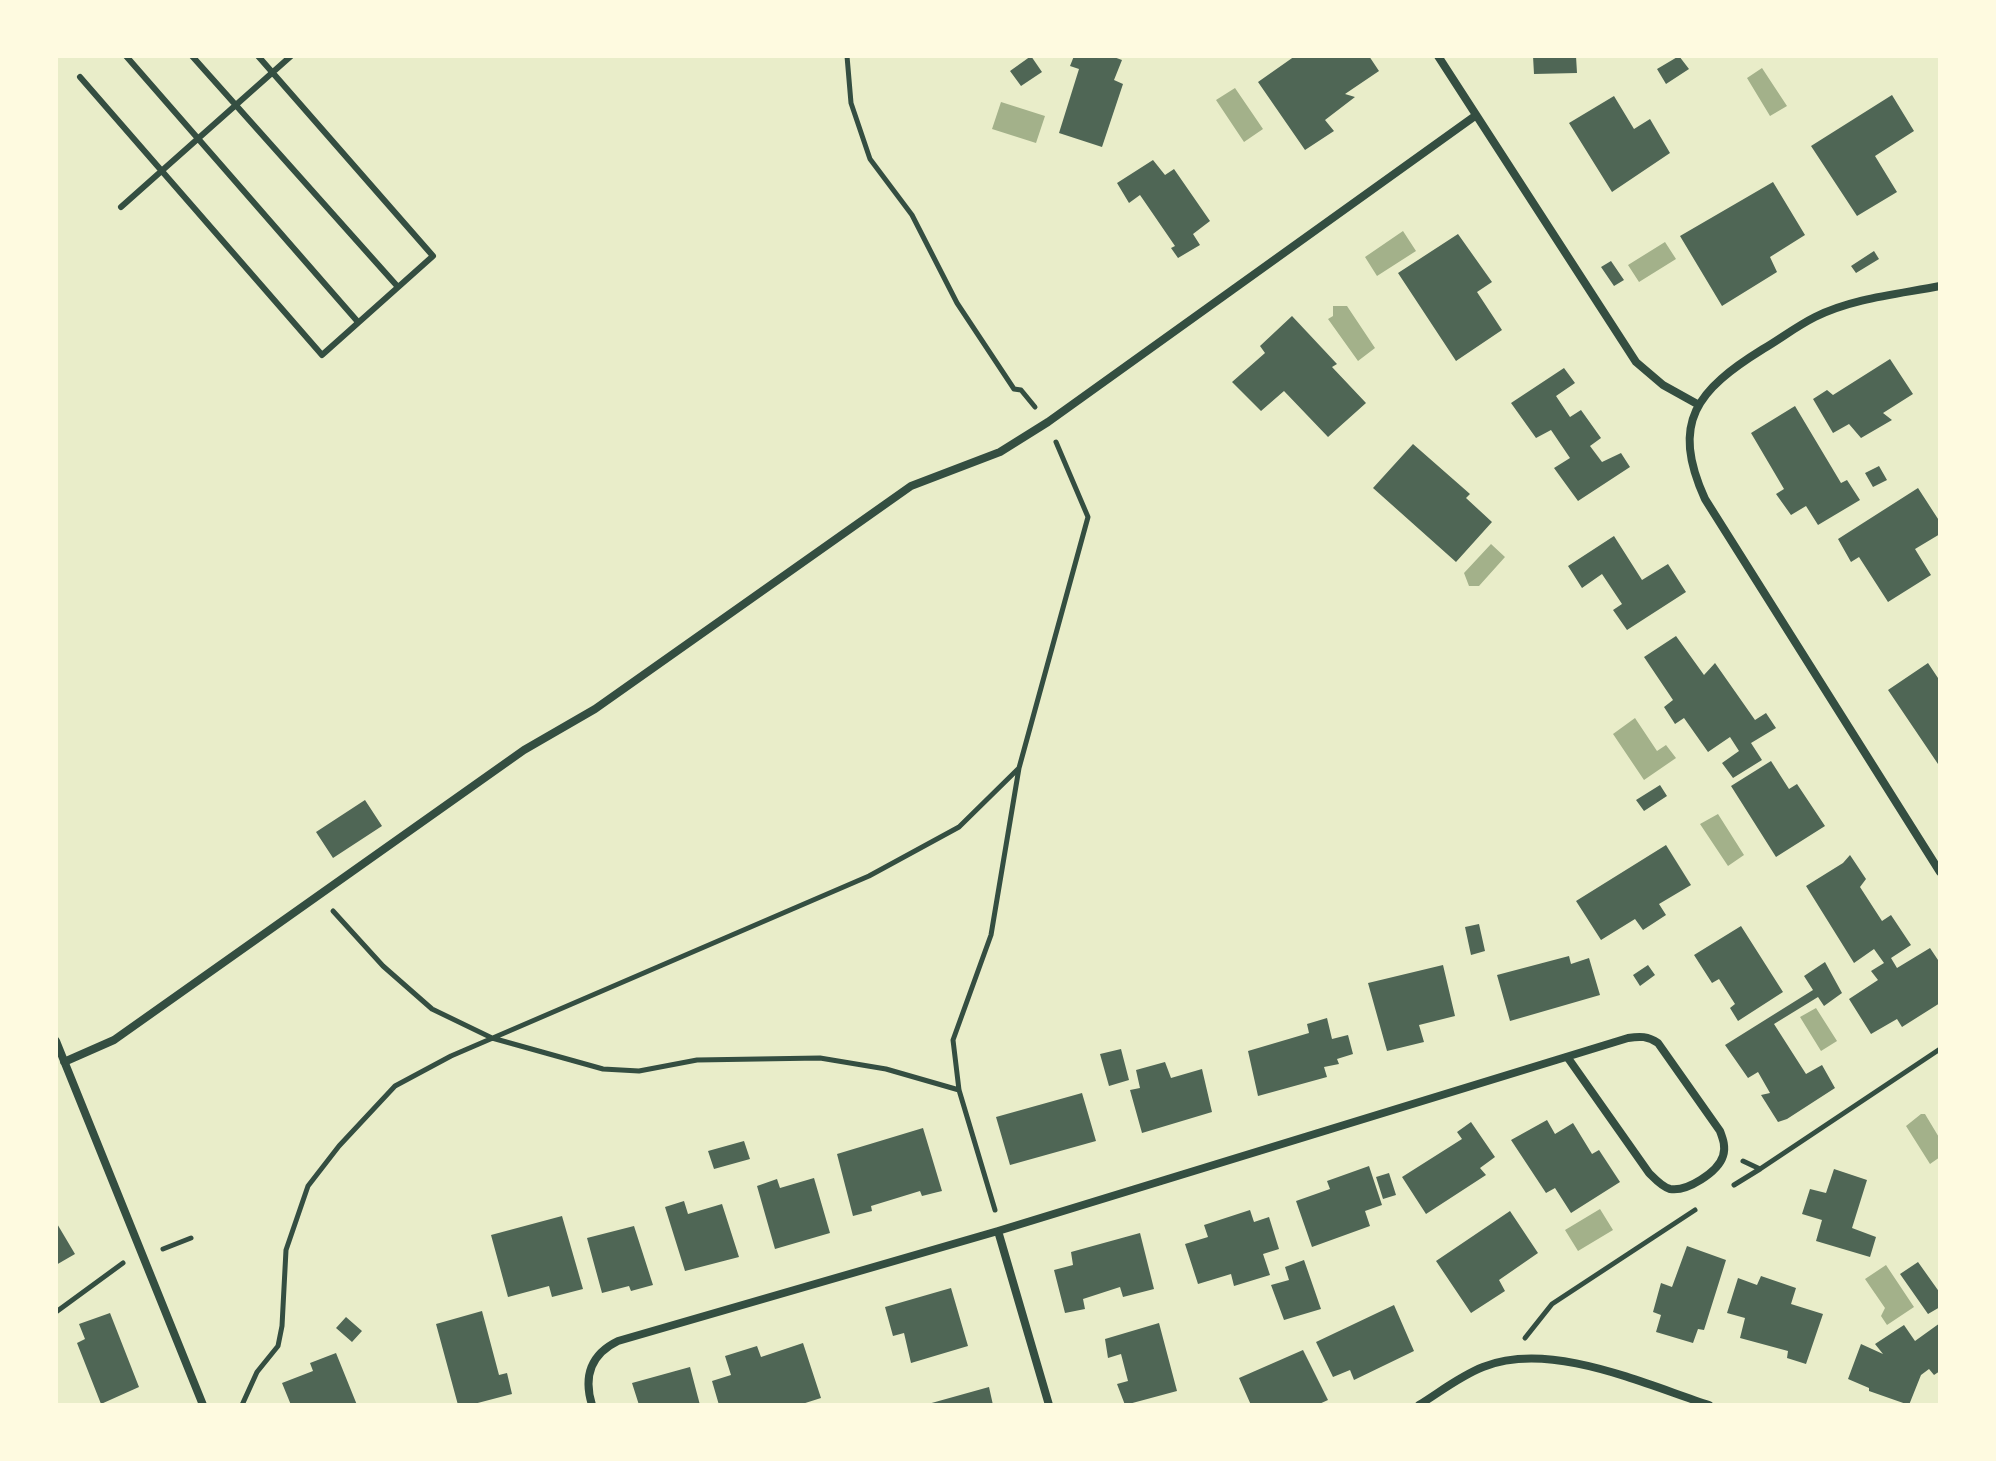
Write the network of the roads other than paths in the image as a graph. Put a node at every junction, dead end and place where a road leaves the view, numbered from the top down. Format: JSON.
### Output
{"nodes":[{"id":1,"x":126,"y":56,"type":"edge"},
{"id":2,"x":192,"y":56,"type":"edge"},
{"id":3,"x":258,"y":56,"type":"edge"},
{"id":4,"x":291,"y":56,"type":"edge"},
{"id":5,"x":1438,"y":56,"type":"edge"},
{"id":6,"x":272,"y":73,"type":"junction"},
{"id":7,"x":80,"y":77,"type":"dead end"},
{"id":8,"x":236,"y":105,"type":"junction"},
{"id":9,"x":1475,"y":116,"type":"junction"},
{"id":10,"x":198,"y":139,"type":"junction"},
{"id":11,"x":162,"y":171,"type":"junction"},
{"id":12,"x":121,"y":207,"type":"dead end"},
{"id":13,"x":1940,"y":286,"type":"edge"},
{"id":14,"x":398,"y":287,"type":"junction"},
{"id":15,"x":358,"y":322,"type":"junction"},
{"id":16,"x":1699,"y":405,"type":"junction"},
{"id":17,"x":1940,"y":872,"type":"edge"},
{"id":18,"x":56,"y":1041,"type":"edge"},
{"id":19,"x":1568,"y":1058,"type":"junction"},
{"id":20,"x":64,"y":1062,"type":"junction"},
{"id":21,"x":998,"y":1231,"type":"junction"},
{"id":22,"x":203,"y":1405,"type":"edge"},
{"id":23,"x":592,"y":1405,"type":"edge"},
{"id":24,"x":1049,"y":1405,"type":"edge"},
{"id":25,"x":1419,"y":1405,"type":"edge"},
{"id":26,"x":1709,"y":1405,"type":"edge"}],
"edges":[{"from":1,"to":10,"type":"lane"},
{"from":2,"to":8,"type":"lane"},
{"from":3,"to":6,"type":"lane"},
{"from":4,"to":6,"type":"lane"},
{"from":5,"to":9,"type":"street"},
{"from":6,"to":8,"type":"lane"},
{"from":6,"to":14,"type":"lane"},
{"from":7,"to":11,"type":"lane"},
{"from":8,"to":10,"type":"lane"},
{"from":8,"to":14,"type":"lane"},
{"from":9,"to":16,"type":"street"},
{"from":9,"to":20,"type":"street"},
{"from":10,"to":11,"type":"lane"},
{"from":10,"to":15,"type":"lane"},
{"from":11,"to":12,"type":"lane"},
{"from":11,"to":15,"type":"lane"},
{"from":13,"to":16,"type":"street"},
{"from":14,"to":15,"type":"lane"},
{"from":16,"to":17,"type":"street"},
{"from":18,"to":20,"type":"street"},
{"from":19,"to":19,"type":"street"},
{"from":19,"to":21,"type":"street"},
{"from":20,"to":22,"type":"street"},
{"from":21,"to":23,"type":"street"},
{"from":21,"to":24,"type":"street"},
{"from":25,"to":26,"type":"street"}]}
